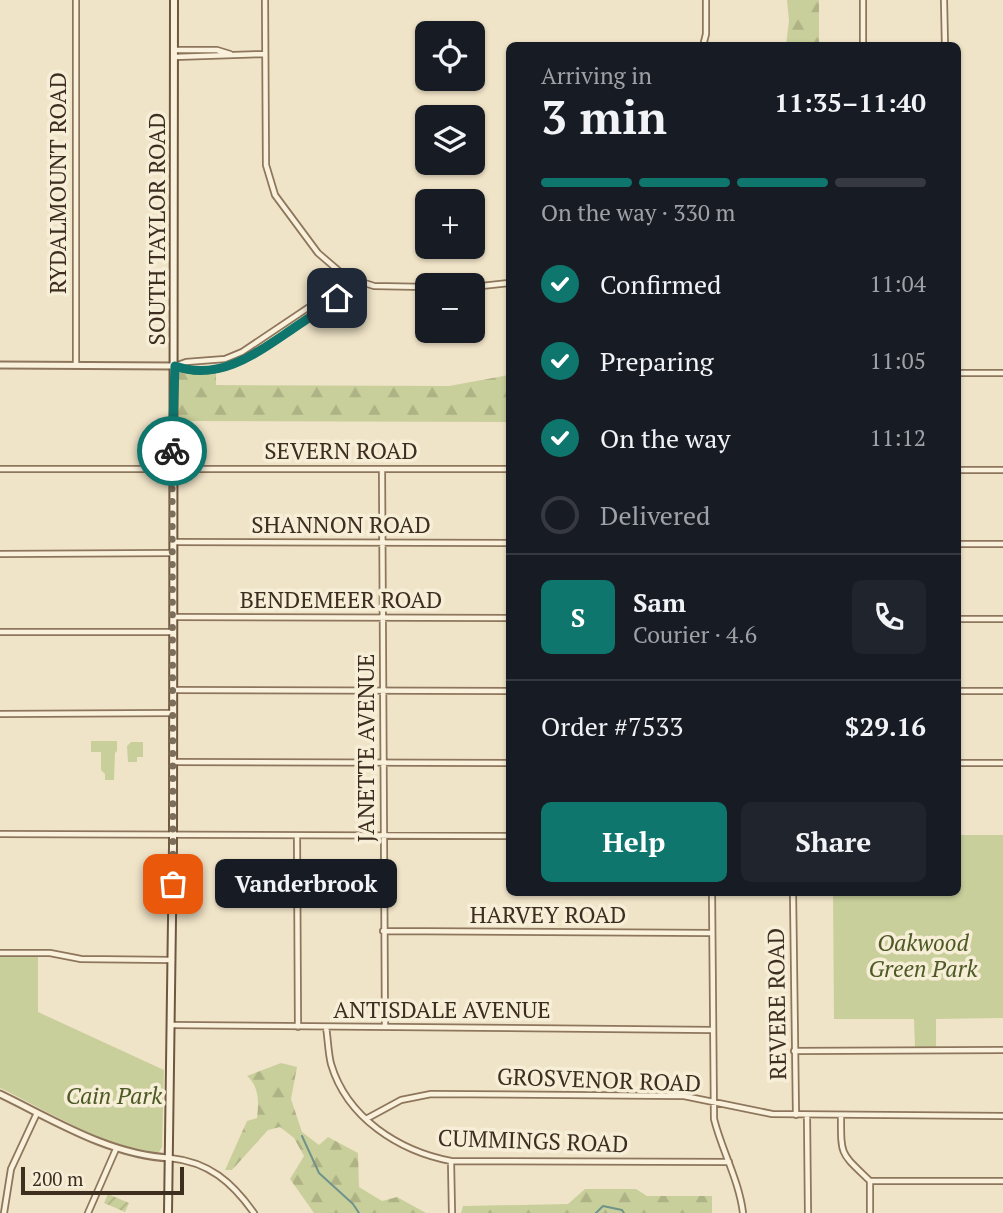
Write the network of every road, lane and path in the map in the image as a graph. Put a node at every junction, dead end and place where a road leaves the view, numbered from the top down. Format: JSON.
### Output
{"nodes":[{"id":1,"x":76,"y":0,"type":"edge"},
{"id":2,"x":174,"y":0,"type":"edge"},
{"id":3,"x":265,"y":0,"type":"edge"},
{"id":4,"x":706,"y":0,"type":"edge"},
{"id":5,"x":863,"y":0,"type":"edge"},
{"id":6,"x":944,"y":0,"type":"edge"},
{"id":7,"x":704,"y":42,"type":"edge"},
{"id":8,"x":863,"y":42,"type":"edge"},
{"id":9,"x":945,"y":42,"type":"edge"},
{"id":10,"x":174,"y":54,"type":"junction"},
{"id":11,"x":265,"y":54,"type":"junction"},
{"id":12,"x":346,"y":278,"type":"junction"},
{"id":13,"x":506,"y":283,"type":"edge"},
{"id":14,"x":485,"y":286,"type":"edge"},
{"id":15,"x":415,"y":287,"type":"edge"},
{"id":16,"x":0,"y":365,"type":"edge"},
{"id":17,"x":76,"y":365,"type":"junction"},
{"id":18,"x":175,"y":366,"type":"junction"},
{"id":19,"x":961,"y":373,"type":"edge"},
{"id":20,"x":1003,"y":373,"type":"edge"},
{"id":21,"x":173,"y":468,"type":"junction"},
{"id":22,"x":0,"y":469,"type":"edge"},
{"id":23,"x":382,"y":469,"type":"junction"},
{"id":24,"x":506,"y":469,"type":"edge"},
{"id":25,"x":961,"y":470,"type":"edge"},
{"id":26,"x":1003,"y":470,"type":"edge"},
{"id":27,"x":173,"y":542,"type":"junction"},
{"id":28,"x":382,"y":542,"type":"junction"},
{"id":29,"x":506,"y":543,"type":"edge"},
{"id":30,"x":961,"y":544,"type":"edge"},
{"id":31,"x":1003,"y":544,"type":"edge"},
{"id":32,"x":173,"y":553,"type":"junction"},
{"id":33,"x":0,"y":554,"type":"edge"},
{"id":34,"x":173,"y":617,"type":"junction"},
{"id":35,"x":383,"y":617,"type":"junction"},
{"id":36,"x":506,"y":618,"type":"edge"},
{"id":37,"x":961,"y":619,"type":"edge"},
{"id":38,"x":1003,"y":619,"type":"edge"},
{"id":39,"x":0,"y":632,"type":"edge"},
{"id":40,"x":173,"y":632,"type":"junction"},
{"id":41,"x":173,"y":690,"type":"junction"},
{"id":42,"x":383,"y":691,"type":"junction"},
{"id":43,"x":506,"y":691,"type":"edge"},
{"id":44,"x":961,"y":691,"type":"edge"},
{"id":45,"x":1003,"y":691,"type":"edge"},
{"id":46,"x":173,"y":713,"type":"junction"},
{"id":47,"x":0,"y":714,"type":"edge"},
{"id":48,"x":173,"y":762,"type":"junction"},
{"id":49,"x":383,"y":762,"type":"junction"},
{"id":50,"x":506,"y":763,"type":"edge"},
{"id":51,"x":961,"y":763,"type":"edge"},
{"id":52,"x":1003,"y":764,"type":"edge"},
{"id":53,"x":0,"y":834,"type":"edge"},
{"id":54,"x":173,"y":834,"type":"junction"},
{"id":55,"x":298,"y":836,"type":"junction"},
{"id":56,"x":383,"y":836,"type":"junction"},
{"id":57,"x":506,"y":836,"type":"edge"},
{"id":58,"x":712,"y":896,"type":"edge"},
{"id":59,"x":793,"y":896,"type":"edge"},
{"id":60,"x":383,"y":932,"type":"junction"},
{"id":61,"x":712,"y":933,"type":"junction"},
{"id":62,"x":0,"y":953,"type":"edge"},
{"id":63,"x":172,"y":960,"type":"junction"},
{"id":64,"x":172,"y":1025,"type":"junction"},
{"id":65,"x":298,"y":1027,"type":"junction"},
{"id":66,"x":326,"y":1027,"type":"junction"},
{"id":67,"x":385,"y":1027,"type":"junction"},
{"id":68,"x":713,"y":1030,"type":"junction"},
{"id":69,"x":1003,"y":1050,"type":"edge"},
{"id":70,"x":794,"y":1051,"type":"junction"},
{"id":71,"x":0,"y":1094,"type":"edge"},
{"id":72,"x":713,"y":1101,"type":"junction"},
{"id":73,"x":38,"y":1112,"type":"junction"},
{"id":74,"x":796,"y":1115,"type":"junction"},
{"id":75,"x":807,"y":1115,"type":"junction"},
{"id":76,"x":841,"y":1115,"type":"junction"},
{"id":77,"x":1003,"y":1116,"type":"edge"},
{"id":78,"x":366,"y":1119,"type":"junction"},
{"id":79,"x":116,"y":1149,"type":"junction"},
{"id":80,"x":170,"y":1158,"type":"junction"},
{"id":81,"x":451,"y":1161,"type":"junction"},
{"id":82,"x":729,"y":1162,"type":"junction"},
{"id":83,"x":870,"y":1181,"type":"junction"},
{"id":84,"x":1003,"y":1181,"type":"edge"},
{"id":85,"x":4,"y":1213,"type":"edge"},
{"id":86,"x":88,"y":1213,"type":"edge"},
{"id":87,"x":168,"y":1213,"type":"edge"},
{"id":88,"x":254,"y":1213,"type":"edge"},
{"id":89,"x":452,"y":1213,"type":"edge"},
{"id":90,"x":743,"y":1213,"type":"edge"},
{"id":91,"x":808,"y":1213,"type":"edge"},
{"id":92,"x":870,"y":1213,"type":"edge"}],
"edges":[{"from":1,"to":17,"type":"street","name":"RYDALMOUNT ROAD"},
{"from":2,"to":10,"type":"main road","name":"SOUTH TAYLOR ROAD"},
{"from":3,"to":11,"type":"street"},
{"from":4,"to":7,"type":"street"},
{"from":5,"to":8,"type":"street"},
{"from":6,"to":9,"type":"street"},
{"from":10,"to":11,"type":"street"},
{"from":10,"to":18,"type":"main road","name":"SOUTH TAYLOR ROAD"},
{"from":11,"to":12,"type":"street"},
{"from":12,"to":15,"type":"street"},
{"from":12,"to":18,"type":"street"},
{"from":12,"to":18,"type":"street"},
{"from":13,"to":14,"type":"street"},
{"from":16,"to":17,"type":"street"},
{"from":17,"to":18,"type":"street"},
{"from":18,"to":21,"type":"main road","name":"SOUTH TAYLOR ROAD"},
{"from":19,"to":20,"type":"street"},
{"from":21,"to":22,"type":"street","name":"SEVERN ROAD"},
{"from":21,"to":23,"type":"street","name":"SEVERN ROAD"},
{"from":21,"to":27,"type":"main road","name":"SOUTH TAYLOR ROAD"},
{"from":23,"to":24,"type":"street","name":"SEVERN ROAD"},
{"from":23,"to":28,"type":"street","name":"JANETTE AVENUE"},
{"from":25,"to":26,"type":"street"},
{"from":27,"to":28,"type":"street","name":"SHANNON ROAD"},
{"from":27,"to":32,"type":"main road","name":"SOUTH TAYLOR ROAD"},
{"from":28,"to":29,"type":"street","name":"SHANNON ROAD"},
{"from":28,"to":35,"type":"street","name":"JANETTE AVENUE"},
{"from":30,"to":31,"type":"street"},
{"from":32,"to":33,"type":"street"},
{"from":32,"to":34,"type":"main road","name":"SOUTH TAYLOR ROAD"},
{"from":34,"to":35,"type":"street","name":"BENDEMEER ROAD"},
{"from":34,"to":40,"type":"main road","name":"SOUTH TAYLOR ROAD"},
{"from":35,"to":36,"type":"street","name":"BENDEMEER ROAD"},
{"from":35,"to":42,"type":"street","name":"JANETTE AVENUE"},
{"from":37,"to":38,"type":"street"},
{"from":39,"to":40,"type":"street"},
{"from":40,"to":41,"type":"main road","name":"SOUTH TAYLOR ROAD"},
{"from":41,"to":42,"type":"street"},
{"from":41,"to":46,"type":"main road","name":"SOUTH TAYLOR ROAD"},
{"from":42,"to":43,"type":"street"},
{"from":42,"to":49,"type":"street","name":"JANETTE AVENUE"},
{"from":44,"to":45,"type":"street"},
{"from":46,"to":47,"type":"street"},
{"from":46,"to":48,"type":"main road","name":"SOUTH TAYLOR ROAD"},
{"from":48,"to":49,"type":"street"},
{"from":48,"to":54,"type":"main road","name":"SOUTH TAYLOR ROAD"},
{"from":49,"to":50,"type":"street"},
{"from":49,"to":56,"type":"street","name":"JANETTE AVENUE"},
{"from":51,"to":52,"type":"street"},
{"from":53,"to":54,"type":"street"},
{"from":54,"to":55,"type":"street"},
{"from":54,"to":63,"type":"main road","name":"SOUTH TAYLOR ROAD"},
{"from":55,"to":56,"type":"street"},
{"from":55,"to":65,"type":"street"},
{"from":56,"to":57,"type":"street"},
{"from":56,"to":60,"type":"street","name":"JANETTE AVENUE"},
{"from":58,"to":61,"type":"street"},
{"from":59,"to":70,"type":"street","name":"REVERE ROAD"},
{"from":60,"to":61,"type":"street","name":"HARVEY ROAD"},
{"from":60,"to":67,"type":"street","name":"JANETTE AVENUE"},
{"from":61,"to":68,"type":"street"},
{"from":62,"to":63,"type":"street"},
{"from":63,"to":64,"type":"main road","name":"SOUTH TAYLOR ROAD"},
{"from":64,"to":65,"type":"street","name":"ANTISDALE AVENUE"},
{"from":64,"to":80,"type":"main road","name":"SOUTH TAYLOR ROAD"},
{"from":65,"to":66,"type":"street","name":"ANTISDALE AVENUE"},
{"from":66,"to":67,"type":"street","name":"ANTISDALE AVENUE"},
{"from":66,"to":78,"type":"street","name":"CUMMINGS ROAD"},
{"from":67,"to":68,"type":"street","name":"ANTISDALE AVENUE"},
{"from":68,"to":72,"type":"street"},
{"from":69,"to":70,"type":"street"},
{"from":70,"to":74,"type":"street","name":"REVERE ROAD"},
{"from":71,"to":73,"type":"street"},
{"from":72,"to":74,"type":"street","name":"GROSVENOR ROAD"},
{"from":72,"to":78,"type":"street","name":"GROSVENOR ROAD"},
{"from":72,"to":82,"type":"street"},
{"from":73,"to":79,"type":"street"},
{"from":73,"to":85,"type":"street"},
{"from":74,"to":75,"type":"street","name":"GROSVENOR ROAD"},
{"from":75,"to":76,"type":"street","name":"GROSVENOR ROAD"},
{"from":75,"to":91,"type":"street"},
{"from":76,"to":77,"type":"street","name":"GROSVENOR ROAD"},
{"from":76,"to":83,"type":"street"},
{"from":78,"to":81,"type":"street","name":"CUMMINGS ROAD"},
{"from":79,"to":80,"type":"street"},
{"from":79,"to":86,"type":"street"},
{"from":80,"to":87,"type":"main road","name":"SOUTH TAYLOR ROAD"},
{"from":80,"to":88,"type":"street"},
{"from":81,"to":82,"type":"street","name":"CUMMINGS ROAD"},
{"from":81,"to":89,"type":"street"},
{"from":82,"to":90,"type":"street"},
{"from":83,"to":84,"type":"street"},
{"from":83,"to":92,"type":"street"}]}
